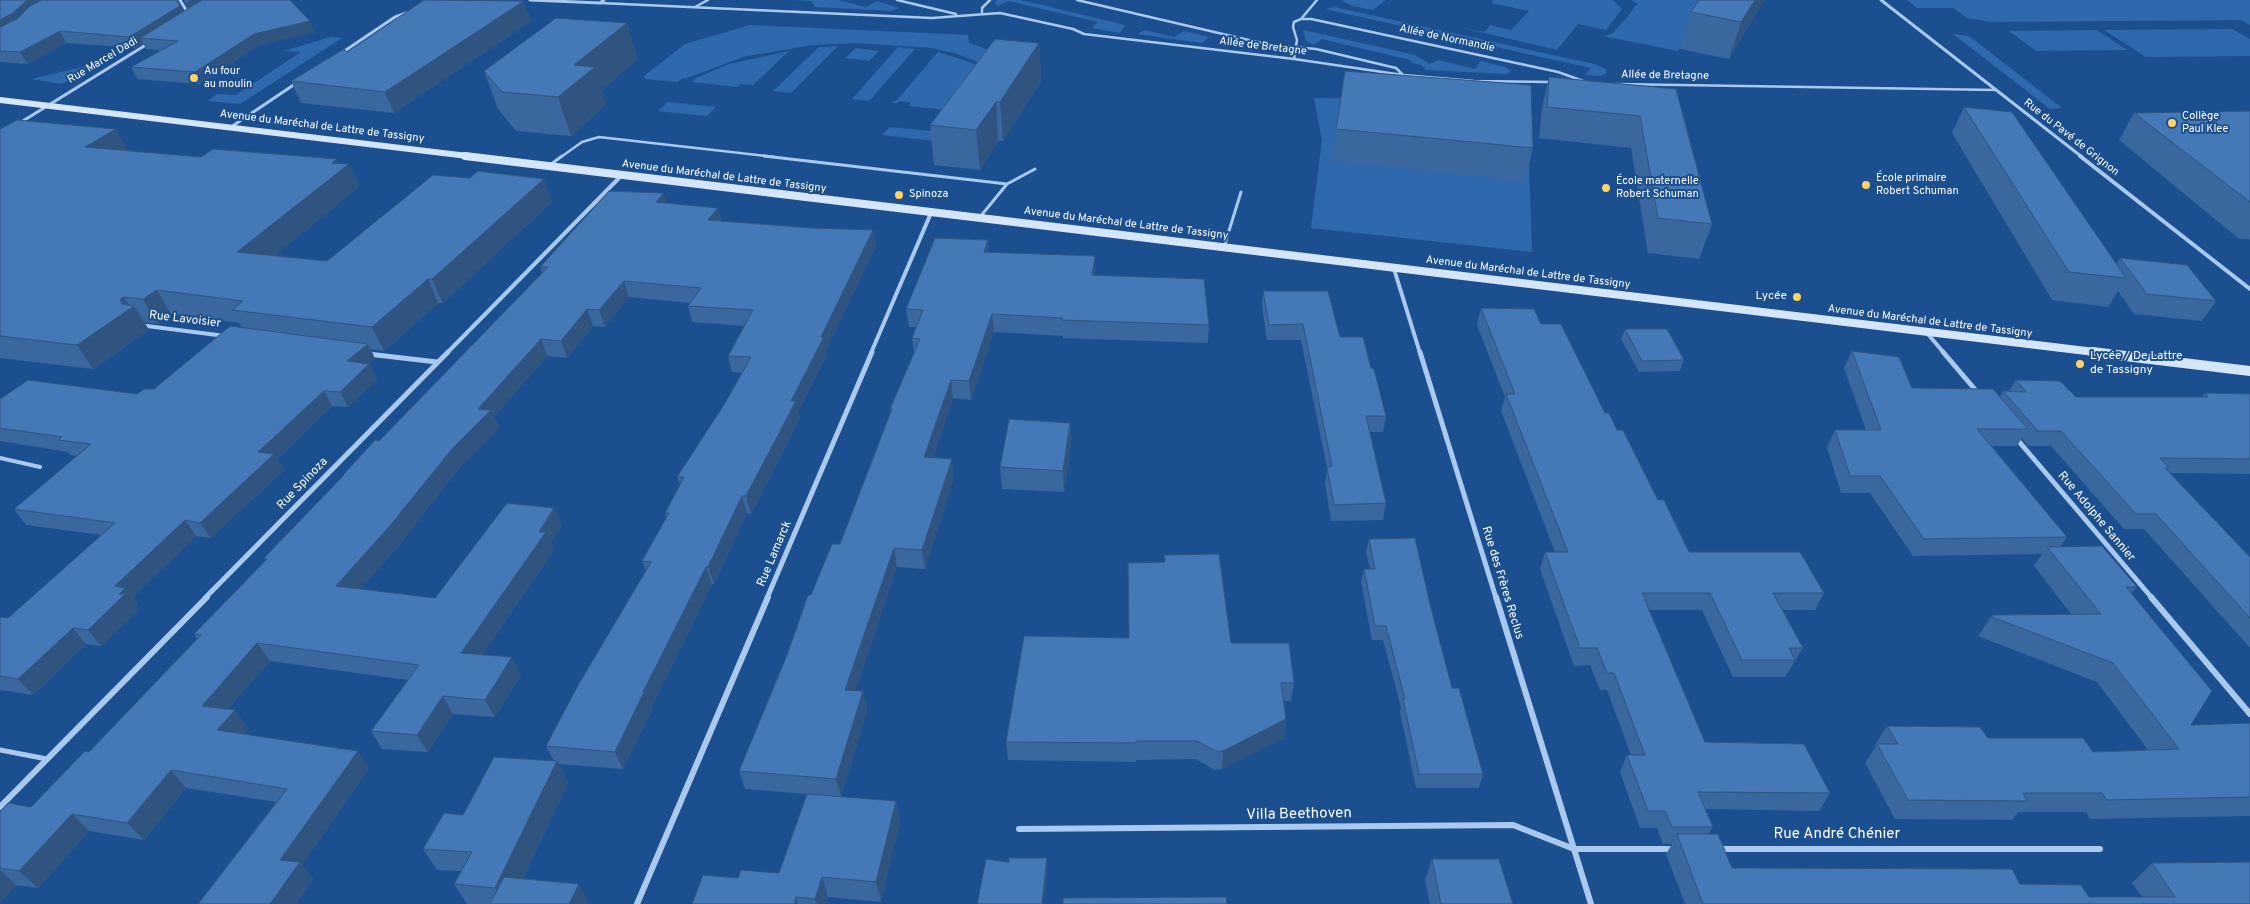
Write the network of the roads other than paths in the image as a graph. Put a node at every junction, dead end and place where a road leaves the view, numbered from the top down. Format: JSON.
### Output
{"nodes":[{"id":1,"x":180,"y":0,"type":"edge"},
{"id":2,"x":530,"y":0,"type":"edge"},
{"id":3,"x":708,"y":0,"type":"edge"},
{"id":4,"x":897,"y":0,"type":"edge"},
{"id":5,"x":990,"y":0,"type":"edge"},
{"id":6,"x":1077,"y":0,"type":"edge"},
{"id":7,"x":1317,"y":0,"type":"edge"},
{"id":8,"x":1881,"y":0,"type":"edge"},
{"id":9,"x":602,"y":1,"type":"edge"},
{"id":10,"x":693,"y":7,"type":"junction"},
{"id":11,"x":416,"y":9,"type":"edge"},
{"id":12,"x":198,"y":14,"type":"edge"},
{"id":13,"x":982,"y":14,"type":"junction"},
{"id":14,"x":958,"y":15,"type":"junction"},
{"id":15,"x":1302,"y":19,"type":"junction"},
{"id":16,"x":152,"y":42,"type":"edge"},
{"id":17,"x":1296,"y":46,"type":"junction"},
{"id":18,"x":333,"y":58,"type":"edge"},
{"id":19,"x":1294,"y":59,"type":"junction"},
{"id":20,"x":1403,"y":75,"type":"junction"},
{"id":21,"x":303,"y":78,"type":"edge"},
{"id":22,"x":1559,"y":82,"type":"edge"},
{"id":23,"x":1578,"y":83,"type":"edge"},
{"id":24,"x":1613,"y":84,"type":"edge"},
{"id":25,"x":1996,"y":90,"type":"junction"},
{"id":26,"x":0,"y":100,"type":"edge"},
{"id":27,"x":47,"y":106,"type":"junction"},
{"id":28,"x":14,"y":126,"type":"edge"},
{"id":29,"x":231,"y":127,"type":"junction"},
{"id":30,"x":549,"y":167,"type":"junction"},
{"id":31,"x":1035,"y":169,"type":"dead end"},
{"id":32,"x":621,"y":176,"type":"junction"},
{"id":33,"x":1007,"y":184,"type":"junction"},
{"id":34,"x":1241,"y":192,"type":"dead end"},
{"id":35,"x":931,"y":213,"type":"junction"},
{"id":36,"x":979,"y":218,"type":"junction"},
{"id":37,"x":1224,"y":247,"type":"junction"},
{"id":38,"x":1394,"y":268,"type":"junction"},
{"id":39,"x":2250,"y":289,"type":"edge"},
{"id":40,"x":139,"y":325,"type":"dead end"},
{"id":41,"x":1927,"y":333,"type":"junction"},
{"id":42,"x":236,"y":337,"type":"edge"},
{"id":43,"x":362,"y":353,"type":"edge"},
{"id":44,"x":436,"y":362,"type":"junction"},
{"id":45,"x":2250,"y":371,"type":"edge"},
{"id":46,"x":1985,"y":402,"type":"edge"},
{"id":47,"x":2011,"y":432,"type":"edge"},
{"id":48,"x":0,"y":458,"type":"edge"},
{"id":49,"x":40,"y":467,"type":"dead end"},
{"id":50,"x":2250,"y":714,"type":"edge"},
{"id":51,"x":0,"y":750,"type":"edge"},
{"id":52,"x":47,"y":759,"type":"junction"},
{"id":53,"x":0,"y":807,"type":"edge"},
{"id":54,"x":1019,"y":830,"type":"dead end"},
{"id":55,"x":1574,"y":848,"type":"junction"},
{"id":56,"x":1683,"y":849,"type":"edge"},
{"id":57,"x":1713,"y":849,"type":"edge"},
{"id":58,"x":2100,"y":849,"type":"dead end"},
{"id":59,"x":637,"y":904,"type":"edge"},
{"id":60,"x":1591,"y":904,"type":"edge"}],
"edges":[{"from":1,"to":12,"type":"street"},
{"from":2,"to":9,"type":"street","name":"Allée de Bretagne"},
{"from":3,"to":10,"type":"lane"},
{"from":4,"to":14,"type":"lane"},
{"from":5,"to":13,"type":"lane"},
{"from":6,"to":17,"type":"lane"},
{"from":7,"to":15,"type":"lane"},
{"from":8,"to":25,"type":"street","name":"Rue du Pavé de Grignon"},
{"from":9,"to":10,"type":"lane","name":"Allée de Bretagne"},
{"from":10,"to":14,"type":"lane","name":"Allée de Bretagne"},
{"from":11,"to":18,"type":"street"},
{"from":13,"to":14,"type":"lane","name":"Allée de Bretagne"},
{"from":13,"to":19,"type":"lane","name":"Allée de Bretagne"},
{"from":15,"to":17,"type":"lane"},
{"from":15,"to":23,"type":"lane","name":"Allée de Normandie"},
{"from":16,"to":27,"type":"street","name":"Rue Marcel Dadi"},
{"from":17,"to":19,"type":"lane"},
{"from":17,"to":20,"type":"lane"},
{"from":19,"to":20,"type":"lane","name":"Allée de Bretagne"},
{"from":20,"to":22,"type":"lane","name":"Allée de Bretagne"},
{"from":21,"to":29,"type":"street"},
{"from":24,"to":25,"type":"lane","name":"Allée de Bretagne"},
{"from":25,"to":39,"type":"street","name":"Rue du Pavé de Grignon"},
{"from":26,"to":27,"type":"street","name":"Avenue du Maréchal de Lattre de Tassigny"},
{"from":27,"to":28,"type":"street","name":"Rue Marcel Dadi"},
{"from":27,"to":29,"type":"street","name":"Avenue du Maréchal de Lattre de Tassigny"},
{"from":29,"to":30,"type":"street","name":"Avenue du Maréchal de Lattre de Tassigny"},
{"from":30,"to":32,"type":"street","name":"Avenue du Maréchal de Lattre de Tassigny"},
{"from":30,"to":33,"type":"lane"},
{"from":31,"to":33,"type":"lane"},
{"from":32,"to":35,"type":"street","name":"Avenue du Maréchal de Lattre de Tassigny"},
{"from":32,"to":44,"type":"street","name":"Rue Spinoza"},
{"from":33,"to":36,"type":"lane"},
{"from":34,"to":37,"type":"lane"},
{"from":35,"to":36,"type":"street","name":"Avenue du Maréchal de Lattre de Tassigny"},
{"from":35,"to":59,"type":"street","name":"Rue Lamarck"},
{"from":36,"to":37,"type":"street","name":"Avenue du Maréchal de Lattre de Tassigny"},
{"from":37,"to":38,"type":"street","name":"Avenue du Maréchal de Lattre de Tassigny"},
{"from":38,"to":41,"type":"street","name":"Avenue du Maréchal de Lattre de Tassigny"},
{"from":38,"to":55,"type":"street","name":"Rue des Frères Reclus"},
{"from":40,"to":42,"type":"street","name":"Rue Lavoisier"},
{"from":41,"to":45,"type":"street","name":"Avenue du Maréchal de Lattre de Tassigny"},
{"from":41,"to":46,"type":"street"},
{"from":43,"to":44,"type":"street"},
{"from":44,"to":52,"type":"street","name":"Rue Spinoza"},
{"from":47,"to":50,"type":"street","name":"Rue Adolphe Sannier"},
{"from":48,"to":49,"type":"lane"},
{"from":51,"to":52,"type":"lane"},
{"from":52,"to":53,"type":"street","name":"Rue Spinoza"},
{"from":54,"to":55,"type":"street","name":"Villa Beethoven"},
{"from":55,"to":56,"type":"street"},
{"from":55,"to":60,"type":"street","name":"Rue des Frères Reclus"},
{"from":57,"to":58,"type":"street","name":"Rue André Chénier"}]}
